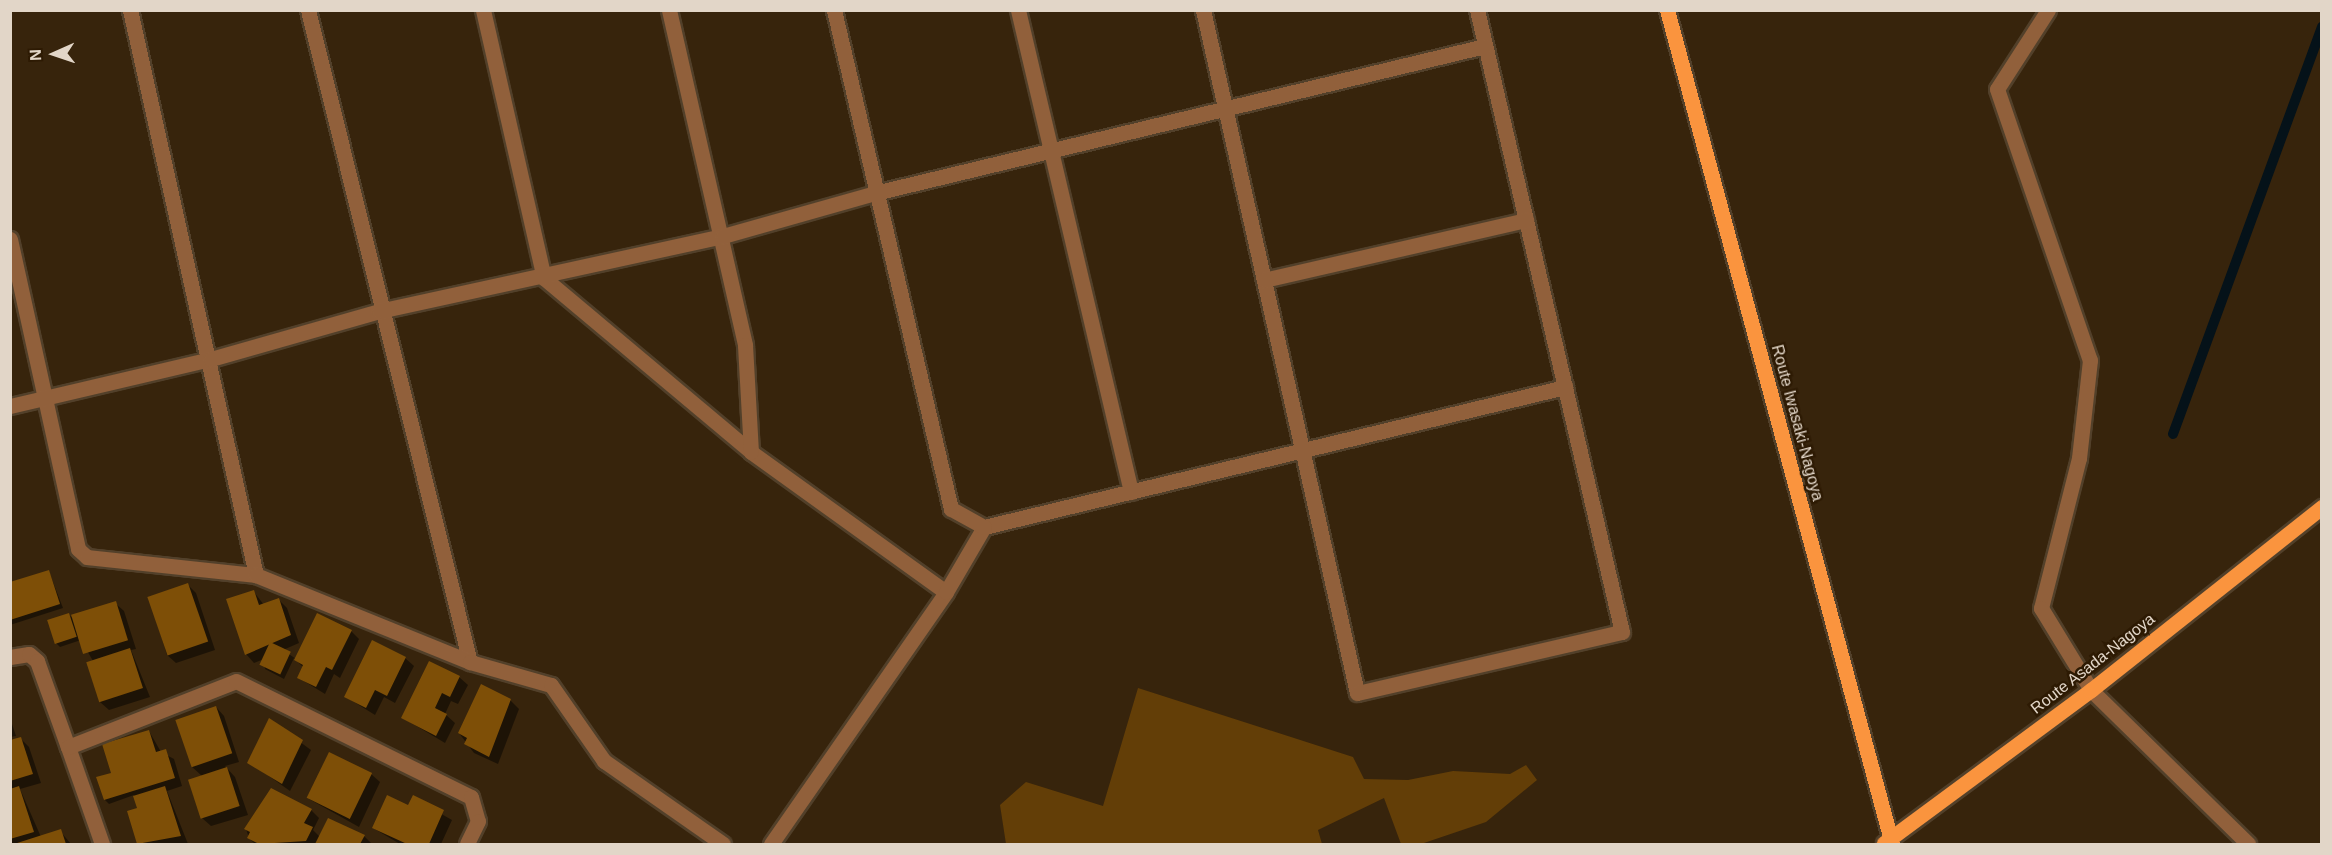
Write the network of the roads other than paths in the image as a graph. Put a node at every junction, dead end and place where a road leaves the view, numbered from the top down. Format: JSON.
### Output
{"nodes":[{"id":1,"x":130,"y":10,"type":"edge"},
{"id":2,"x":308,"y":10,"type":"edge"},
{"id":3,"x":483,"y":10,"type":"edge"},
{"id":4,"x":669,"y":10,"type":"edge"},
{"id":5,"x":834,"y":10,"type":"edge"},
{"id":6,"x":1018,"y":10,"type":"edge"},
{"id":7,"x":1203,"y":10,"type":"edge"},
{"id":8,"x":1477,"y":10,"type":"edge"},
{"id":9,"x":1667,"y":10,"type":"edge"},
{"id":10,"x":2048,"y":10,"type":"edge"},
{"id":11,"x":1485,"y":46,"type":"junction"},
{"id":12,"x":1226,"y":111,"type":"junction"},
{"id":13,"x":1049,"y":153,"type":"junction"},
{"id":14,"x":879,"y":192,"type":"junction"},
{"id":15,"x":1526,"y":220,"type":"junction"},
{"id":16,"x":723,"y":236,"type":"junction"},
{"id":17,"x":10,"y":239,"type":"edge"},
{"id":18,"x":544,"y":278,"type":"junction"},
{"id":19,"x":1263,"y":280,"type":"junction"},
{"id":20,"x":379,"y":311,"type":"junction"},
{"id":21,"x":211,"y":359,"type":"junction"},
{"id":22,"x":1565,"y":387,"type":"junction"},
{"id":23,"x":48,"y":399,"type":"junction"},
{"id":24,"x":10,"y":406,"type":"edge"},
{"id":25,"x":751,"y":452,"type":"junction"},
{"id":26,"x":1302,"y":453,"type":"junction"},
{"id":27,"x":1131,"y":492,"type":"junction"},
{"id":28,"x":2322,"y":507,"type":"edge"},
{"id":29,"x":984,"y":527,"type":"junction"},
{"id":30,"x":256,"y":575,"type":"junction"},
{"id":31,"x":946,"y":592,"type":"junction"},
{"id":32,"x":10,"y":657,"type":"edge"},
{"id":33,"x":470,"y":662,"type":"junction"},
{"id":34,"x":2091,"y":690,"type":"junction"},
{"id":35,"x":68,"y":747,"type":"junction"},
{"id":36,"x":1889,"y":843,"type":"edge"},
{"id":37,"x":102,"y":844,"type":"edge"},
{"id":38,"x":467,"y":844,"type":"edge"},
{"id":39,"x":723,"y":844,"type":"edge"},
{"id":40,"x":771,"y":844,"type":"edge"},
{"id":41,"x":2248,"y":844,"type":"edge"}],
"edges":[{"from":1,"to":21,"type":"street"},
{"from":2,"to":20,"type":"street"},
{"from":3,"to":18,"type":"street"},
{"from":4,"to":16,"type":"street"},
{"from":5,"to":14,"type":"street"},
{"from":6,"to":13,"type":"street"},
{"from":7,"to":12,"type":"street"},
{"from":8,"to":11,"type":"street"},
{"from":9,"to":36,"type":"main road","name":"Route Iwasaki-Nagoya"},
{"from":10,"to":34,"type":"street"},
{"from":11,"to":12,"type":"street"},
{"from":11,"to":15,"type":"street"},
{"from":12,"to":13,"type":"street"},
{"from":12,"to":19,"type":"street"},
{"from":13,"to":14,"type":"street"},
{"from":13,"to":27,"type":"street"},
{"from":14,"to":16,"type":"street"},
{"from":14,"to":29,"type":"street"},
{"from":15,"to":19,"type":"street"},
{"from":15,"to":22,"type":"street"},
{"from":16,"to":18,"type":"street"},
{"from":16,"to":25,"type":"street"},
{"from":17,"to":23,"type":"street"},
{"from":18,"to":20,"type":"street"},
{"from":18,"to":25,"type":"street"},
{"from":19,"to":26,"type":"street"},
{"from":20,"to":21,"type":"street"},
{"from":20,"to":33,"type":"street"},
{"from":21,"to":23,"type":"street"},
{"from":21,"to":30,"type":"street"},
{"from":22,"to":26,"type":"street"},
{"from":22,"to":26,"type":"street"},
{"from":23,"to":24,"type":"street"},
{"from":23,"to":30,"type":"street"},
{"from":25,"to":31,"type":"street"},
{"from":26,"to":27,"type":"street"},
{"from":27,"to":29,"type":"street"},
{"from":28,"to":34,"type":"main road","name":"Route Asada-Nagoya"},
{"from":29,"to":31,"type":"street"},
{"from":30,"to":33,"type":"street"},
{"from":31,"to":40,"type":"street"},
{"from":32,"to":35,"type":"street"},
{"from":33,"to":39,"type":"street"},
{"from":34,"to":36,"type":"main road","name":"Route Asada-Nagoya"},
{"from":34,"to":41,"type":"street"},
{"from":35,"to":37,"type":"street"},
{"from":35,"to":38,"type":"street"}]}
